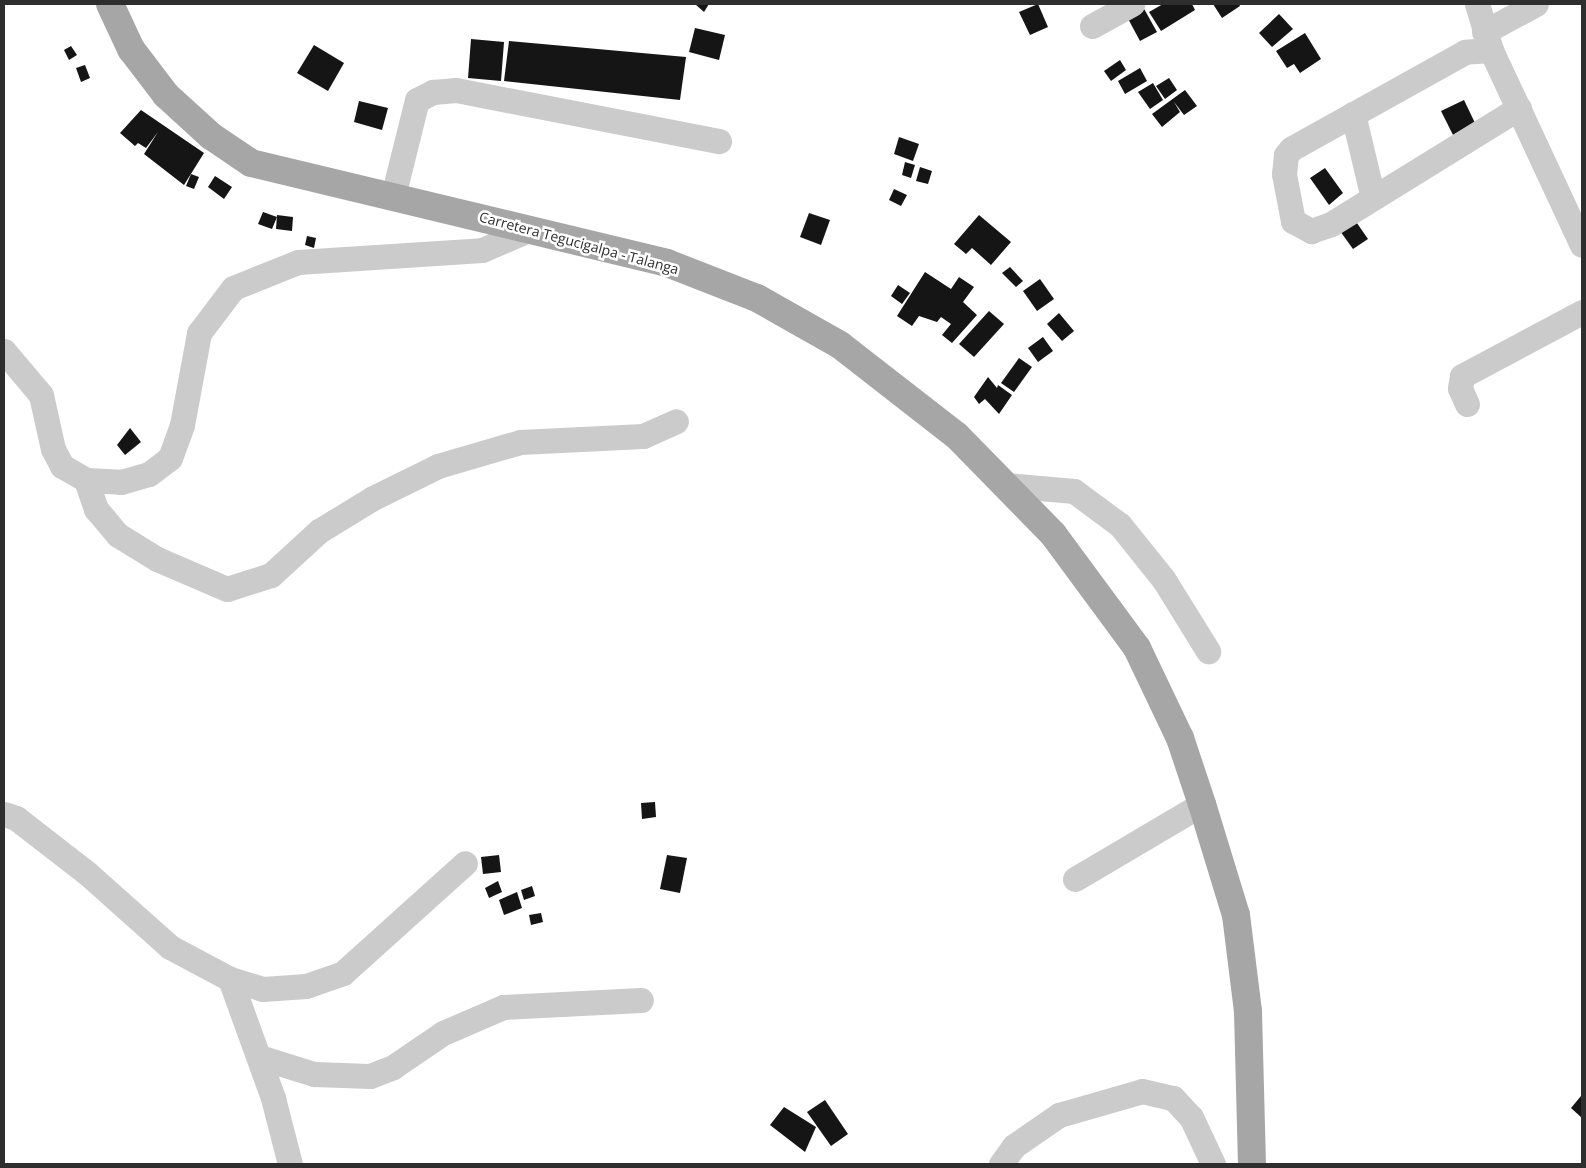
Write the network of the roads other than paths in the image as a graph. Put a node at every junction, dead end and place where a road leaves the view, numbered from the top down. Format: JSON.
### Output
{"nodes":[{"id":1,"x":110,"y":4,"type":"edge"},
{"id":2,"x":1132,"y":4,"type":"edge"},
{"id":3,"x":1477,"y":4,"type":"edge"},
{"id":4,"x":1536,"y":4,"type":"edge"},
{"id":5,"x":1092,"y":26,"type":"dead end"},
{"id":6,"x":1487,"y":41,"type":"junction"},
{"id":7,"x":1519,"y":108,"type":"junction"},
{"id":8,"x":1353,"y":114,"type":"junction"},
{"id":9,"x":719,"y":141,"type":"dead end"},
{"id":10,"x":1372,"y":194,"type":"junction"},
{"id":11,"x":393,"y":196,"type":"junction"},
{"id":12,"x":531,"y":228,"type":"junction"},
{"id":13,"x":1582,"y":245,"type":"edge"},
{"id":14,"x":1582,"y":312,"type":"edge"},
{"id":15,"x":4,"y":351,"type":"edge"},
{"id":16,"x":1467,"y":404,"type":"dead end"},
{"id":17,"x":676,"y":421,"type":"dead end"},
{"id":18,"x":86,"y":480,"type":"junction"},
{"id":19,"x":1004,"y":485,"type":"junction"},
{"id":20,"x":1208,"y":651,"type":"dead end"},
{"id":21,"x":1202,"y":804,"type":"junction"},
{"id":22,"x":4,"y":814,"type":"edge"},
{"id":23,"x":465,"y":862,"type":"dead end"},
{"id":24,"x":1075,"y":879,"type":"dead end"},
{"id":25,"x":230,"y":979,"type":"junction"},
{"id":26,"x":642,"y":1000,"type":"dead end"},
{"id":27,"x":259,"y":1057,"type":"junction"},
{"id":28,"x":290,"y":1164,"type":"edge"},
{"id":29,"x":1001,"y":1164,"type":"edge"},
{"id":30,"x":1213,"y":1164,"type":"edge"},
{"id":31,"x":1252,"y":1164,"type":"edge"}],
"edges":[{"from":1,"to":11,"type":"main road","name":"Carretera Tegucigalpa - Talanga"},
{"from":2,"to":5,"type":"street"},
{"from":3,"to":6,"type":"street"},
{"from":4,"to":6,"type":"street"},
{"from":6,"to":7,"type":"street"},
{"from":6,"to":8,"type":"street"},
{"from":7,"to":10,"type":"street"},
{"from":7,"to":13,"type":"street"},
{"from":8,"to":10,"type":"street"},
{"from":8,"to":10,"type":"street"},
{"from":9,"to":11,"type":"street"},
{"from":11,"to":12,"type":"main road","name":"Carretera Tegucigalpa - Talanga"},
{"from":12,"to":18,"type":"street"},
{"from":12,"to":19,"type":"main road","name":"Carretera Tegucigalpa - Talanga"},
{"from":14,"to":16,"type":"street"},
{"from":15,"to":18,"type":"street"},
{"from":17,"to":18,"type":"street"},
{"from":19,"to":20,"type":"street"},
{"from":19,"to":21,"type":"main road","name":"Carretera Tegucigalpa - Talanga"},
{"from":21,"to":24,"type":"street"},
{"from":21,"to":31,"type":"main road","name":"Carretera Tegucigalpa - Talanga"},
{"from":22,"to":25,"type":"street"},
{"from":23,"to":25,"type":"street"},
{"from":25,"to":27,"type":"street"},
{"from":26,"to":27,"type":"street"},
{"from":27,"to":28,"type":"street"},
{"from":29,"to":30,"type":"street"}]}
